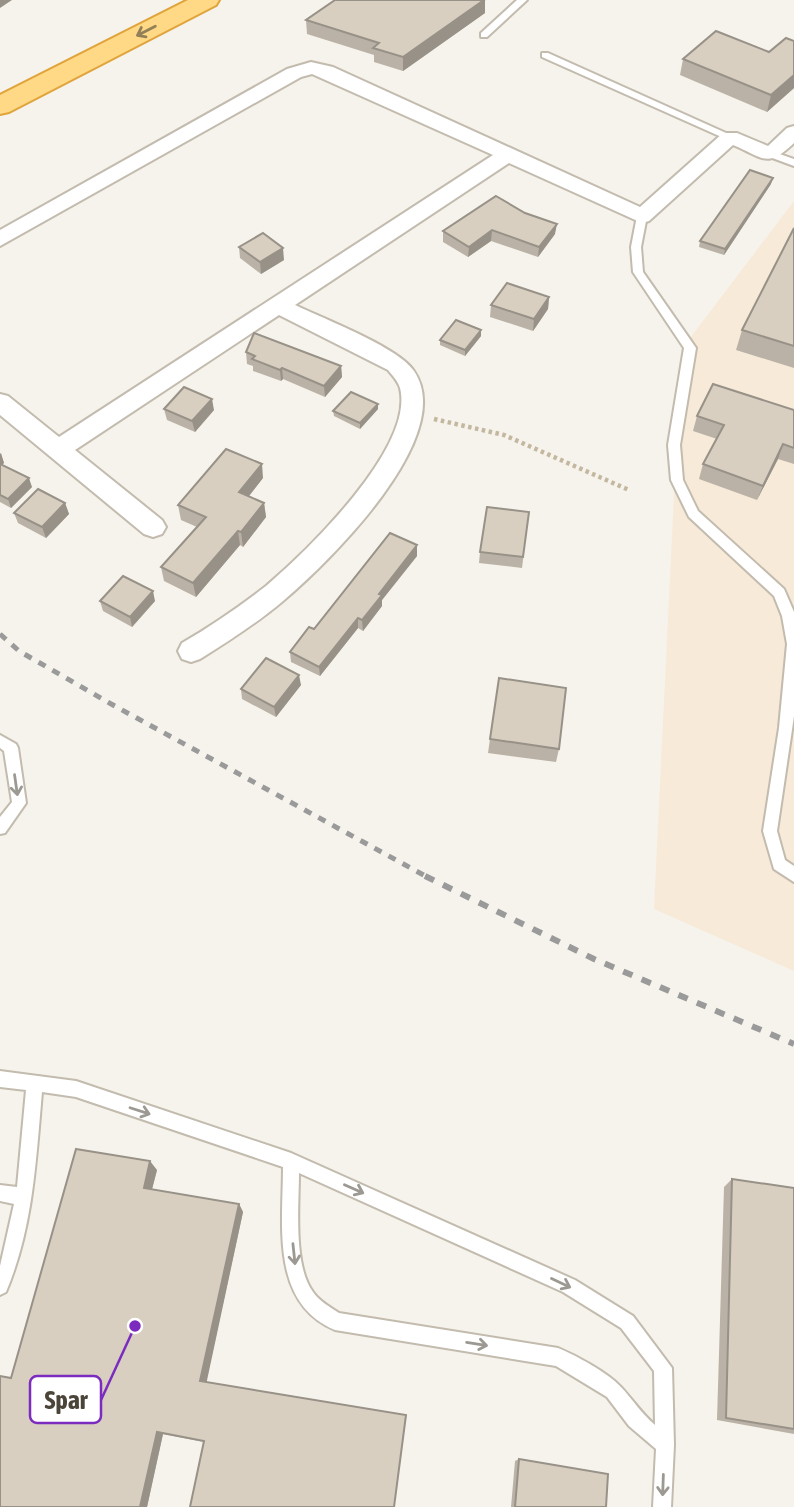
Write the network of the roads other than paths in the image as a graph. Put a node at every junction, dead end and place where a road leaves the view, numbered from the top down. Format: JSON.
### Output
{"nodes":[{"id":1,"x":207,"y":0,"type":"edge"},
{"id":2,"x":522,"y":0,"type":"edge"},
{"id":3,"x":484,"y":35,"type":"dead end"},
{"id":4,"x":545,"y":55,"type":"dead end"},
{"id":5,"x":0,"y":106,"type":"edge"},
{"id":6,"x":794,"y":132,"type":"edge"},
{"id":7,"x":730,"y":137,"type":"junction"},
{"id":8,"x":771,"y":154,"type":"junction"},
{"id":9,"x":508,"y":155,"type":"junction"},
{"id":10,"x":794,"y":163,"type":"edge"},
{"id":11,"x":642,"y":216,"type":"junction"},
{"id":12,"x":0,"y":239,"type":"edge"},
{"id":13,"x":279,"y":306,"type":"junction"},
{"id":14,"x":0,"y":402,"type":"edge"},
{"id":15,"x":59,"y":449,"type":"junction"},
{"id":16,"x":153,"y":527,"type":"dead end"},
{"id":17,"x":191,"y":651,"type":"dead end"},
{"id":18,"x":0,"y":741,"type":"edge"},
{"id":19,"x":0,"y":828,"type":"edge"},
{"id":20,"x":794,"y":875,"type":"edge"},
{"id":21,"x":0,"y":1079,"type":"edge"},
{"id":22,"x":34,"y":1086,"type":"junction"},
{"id":23,"x":291,"y":1161,"type":"junction"},
{"id":24,"x":0,"y":1193,"type":"edge"},
{"id":25,"x":23,"y":1197,"type":"junction"},
{"id":26,"x":0,"y":1286,"type":"edge"},
{"id":27,"x":665,"y":1445,"type":"junction"},
{"id":28,"x":662,"y":1507,"type":"edge"}],
"edges":[{"from":1,"to":5,"type":"highway","one_way":true},
{"from":2,"to":3,"type":"lane"},
{"from":4,"to":7,"type":"lane"},
{"from":6,"to":8,"type":"street"},
{"from":7,"to":8,"type":"street"},
{"from":7,"to":11,"type":"street"},
{"from":8,"to":10,"type":"lane"},
{"from":9,"to":11,"type":"street"},
{"from":9,"to":12,"type":"street"},
{"from":9,"to":13,"type":"street"},
{"from":11,"to":20,"type":"lane"},
{"from":13,"to":15,"type":"street"},
{"from":13,"to":17,"type":"street"},
{"from":14,"to":15,"type":"street"},
{"from":15,"to":16,"type":"street"},
{"from":18,"to":19,"type":"lane","one_way":true},
{"from":21,"to":22,"type":"lane"},
{"from":22,"to":23,"type":"lane","one_way":true},
{"from":22,"to":25,"type":"lane"},
{"from":23,"to":27,"type":"lane","one_way":true},
{"from":23,"to":27,"type":"lane","one_way":true},
{"from":24,"to":25,"type":"lane"},
{"from":25,"to":26,"type":"lane"},
{"from":27,"to":28,"type":"lane","one_way":true}]}
